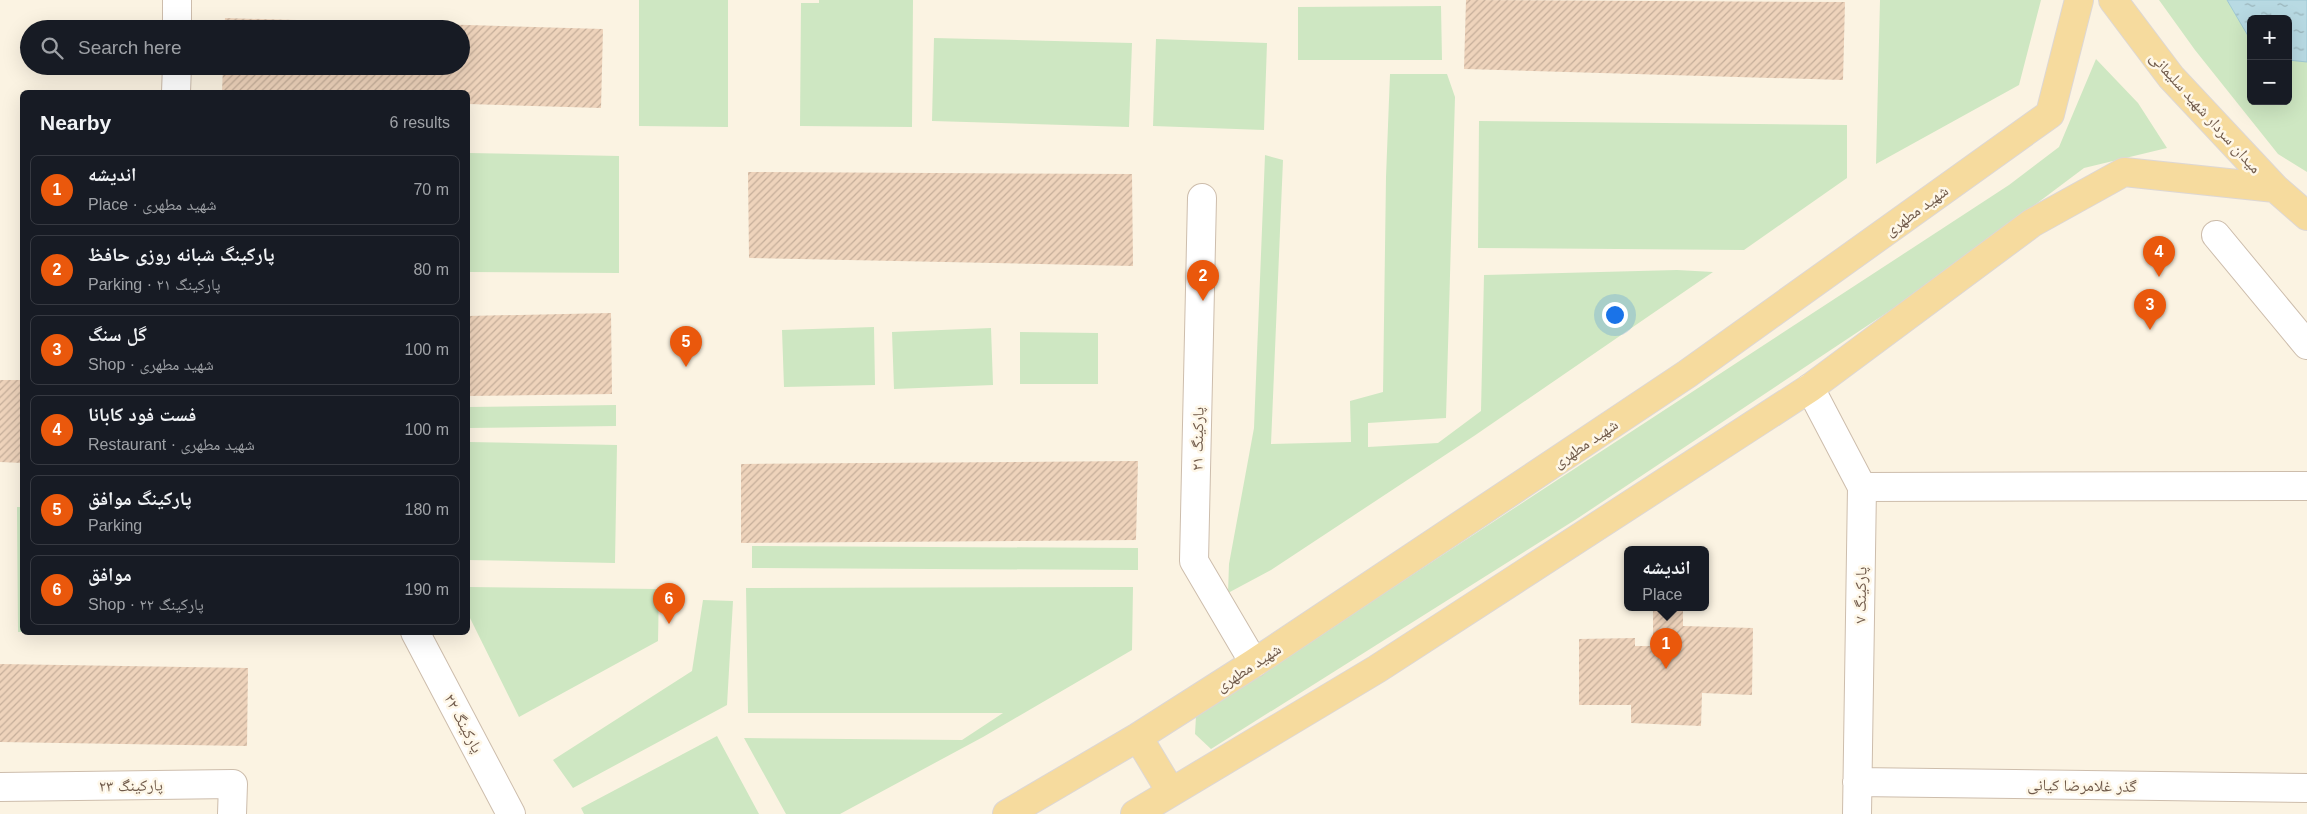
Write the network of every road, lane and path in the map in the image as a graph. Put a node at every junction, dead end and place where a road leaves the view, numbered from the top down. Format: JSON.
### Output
{"nodes":[{"id":1,"x":177,"y":0,"type":"edge"},
{"id":2,"x":2079,"y":0,"type":"edge"},
{"id":3,"x":2113,"y":0,"type":"edge"},
{"id":4,"x":177,"y":20,"type":"edge"},
{"id":5,"x":177,"y":75,"type":"edge"},
{"id":6,"x":176,"y":90,"type":"edge"},
{"id":7,"x":2275,"y":188,"type":"junction"},
{"id":8,"x":1202,"y":198,"type":"dead end"},
{"id":9,"x":2307,"y":216,"type":"edge"},
{"id":10,"x":2216,"y":235,"type":"dead end"},
{"id":11,"x":2307,"y":345,"type":"edge"},
{"id":12,"x":1810,"y":388,"type":"junction"},
{"id":13,"x":2307,"y":486,"type":"edge"},
{"id":14,"x":1862,"y":487,"type":"junction"},
{"id":15,"x":417,"y":635,"type":"edge"},
{"id":16,"x":1254,"y":664,"type":"junction"},
{"id":17,"x":1138,"y":737,"type":"junction"},
{"id":18,"x":1857,"y":782,"type":"junction"},
{"id":19,"x":0,"y":788,"type":"edge"},
{"id":20,"x":2307,"y":788,"type":"edge"},
{"id":21,"x":1171,"y":792,"type":"junction"},
{"id":22,"x":232,"y":814,"type":"edge"},
{"id":23,"x":512,"y":814,"type":"edge"},
{"id":24,"x":1007,"y":814,"type":"edge"},
{"id":25,"x":1135,"y":814,"type":"edge"},
{"id":26,"x":1857,"y":814,"type":"edge"}],
"edges":[{"from":1,"to":4,"type":"street"},
{"from":2,"to":16,"type":"main road","name":"شهید مطهری"},
{"from":3,"to":7,"type":"main road","name":"میدان سردار شهید سلیمانی"},
{"from":5,"to":6,"type":"street"},
{"from":7,"to":9,"type":"main road","name":"میدان سردار شهید سلیمانی"},
{"from":7,"to":12,"type":"main road"},
{"from":8,"to":16,"type":"street","name":"پارکینگ ۲۱"},
{"from":10,"to":11,"type":"street"},
{"from":12,"to":14,"type":"street","name":"پارکینگ ۷"},
{"from":12,"to":21,"type":"main road"},
{"from":13,"to":14,"type":"street"},
{"from":14,"to":18,"type":"street","name":"پارکینگ ۷"},
{"from":15,"to":23,"type":"street","name":"پارکینگ ۲۲"},
{"from":16,"to":17,"type":"main road","name":"شهید مطهری"},
{"from":17,"to":21,"type":"main road"},
{"from":17,"to":24,"type":"main road","name":"شهید مطهری"},
{"from":18,"to":20,"type":"street","name":"گذر غلامرضا کیانی"},
{"from":18,"to":26,"type":"street","name":"پارکینگ ۷"},
{"from":19,"to":22,"type":"street","name":"پارکینگ ۲۳"},
{"from":21,"to":25,"type":"main road"}]}
